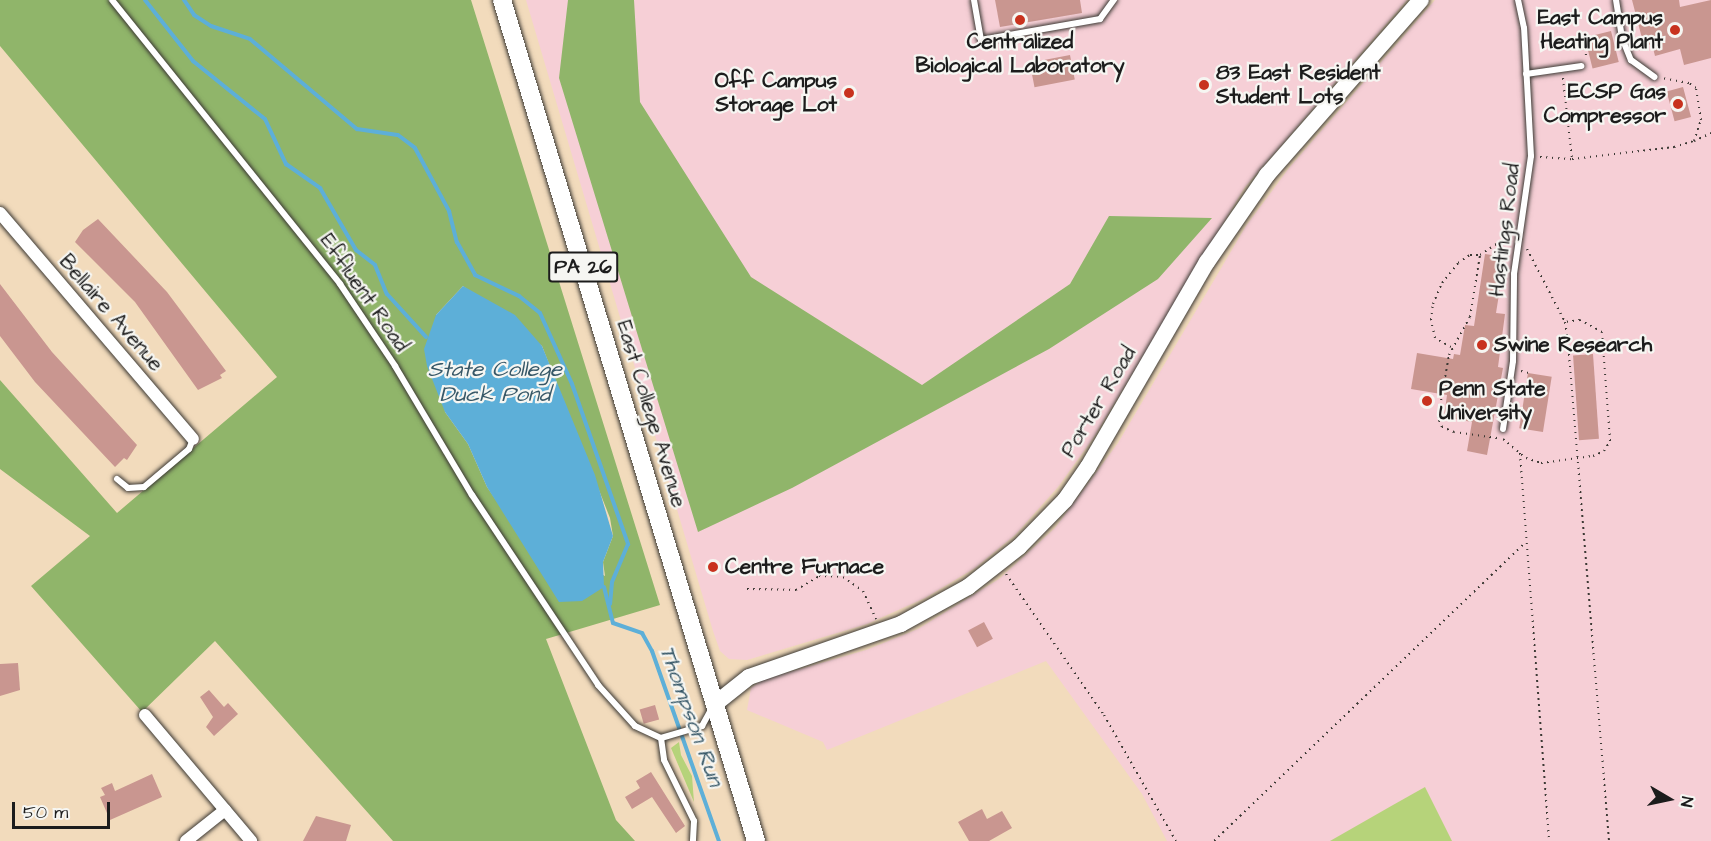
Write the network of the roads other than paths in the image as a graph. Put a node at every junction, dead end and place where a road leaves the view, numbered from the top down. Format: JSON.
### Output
{"nodes":[{"id":1,"x":112,"y":0,"type":"edge"},
{"id":2,"x":502,"y":0,"type":"edge"},
{"id":3,"x":974,"y":0,"type":"edge"},
{"id":4,"x":1114,"y":0,"type":"edge"},
{"id":5,"x":1420,"y":0,"type":"edge"},
{"id":6,"x":1518,"y":0,"type":"edge"},
{"id":7,"x":1616,"y":0,"type":"edge"},
{"id":8,"x":1581,"y":66,"type":"road end"},
{"id":9,"x":1527,"y":74,"type":"junction"},
{"id":10,"x":1654,"y":77,"type":"road end"},
{"id":11,"x":0,"y":213,"type":"edge"},
{"id":12,"x":1503,"y":429,"type":"dead end"},
{"id":13,"x":193,"y":439,"type":"joint"},
{"id":14,"x":117,"y":479,"type":"dead end"},
{"id":15,"x":715,"y":704,"type":"junction"},
{"id":16,"x":145,"y":715,"type":"dead end"},
{"id":17,"x":661,"y":738,"type":"junction"},
{"id":18,"x":225,"y":810,"type":"junction"},
{"id":19,"x":186,"y":841,"type":"edge"},
{"id":20,"x":251,"y":841,"type":"edge"},
{"id":21,"x":693,"y":841,"type":"edge"},
{"id":22,"x":756,"y":841,"type":"edge"}],
"edges":[{"from":1,"to":17,"type":"lane","name":"Effluent Road"},
{"from":2,"to":15,"type":"main road","name":"East College Avenue","number":"PA 26"},
{"from":3,"to":4,"type":"lane"},
{"from":5,"to":15,"type":"street","name":"Porter Road"},
{"from":6,"to":9,"type":"lane","name":"Hastings Road"},
{"from":7,"to":10,"type":"lane"},
{"from":8,"to":9,"type":"lane"},
{"from":9,"to":12,"type":"lane","name":"Hastings Road"},
{"from":11,"to":13,"type":"street","name":"Bellaire Avenue"},
{"from":13,"to":14,"type":"lane"},
{"from":15,"to":17,"type":"lane"},
{"from":15,"to":22,"type":"main road","name":"East College Avenue","number":"PA 26"},
{"from":16,"to":18,"type":"street"},
{"from":17,"to":21,"type":"lane"},
{"from":18,"to":19,"type":"street"},
{"from":18,"to":20,"type":"street"}]}
